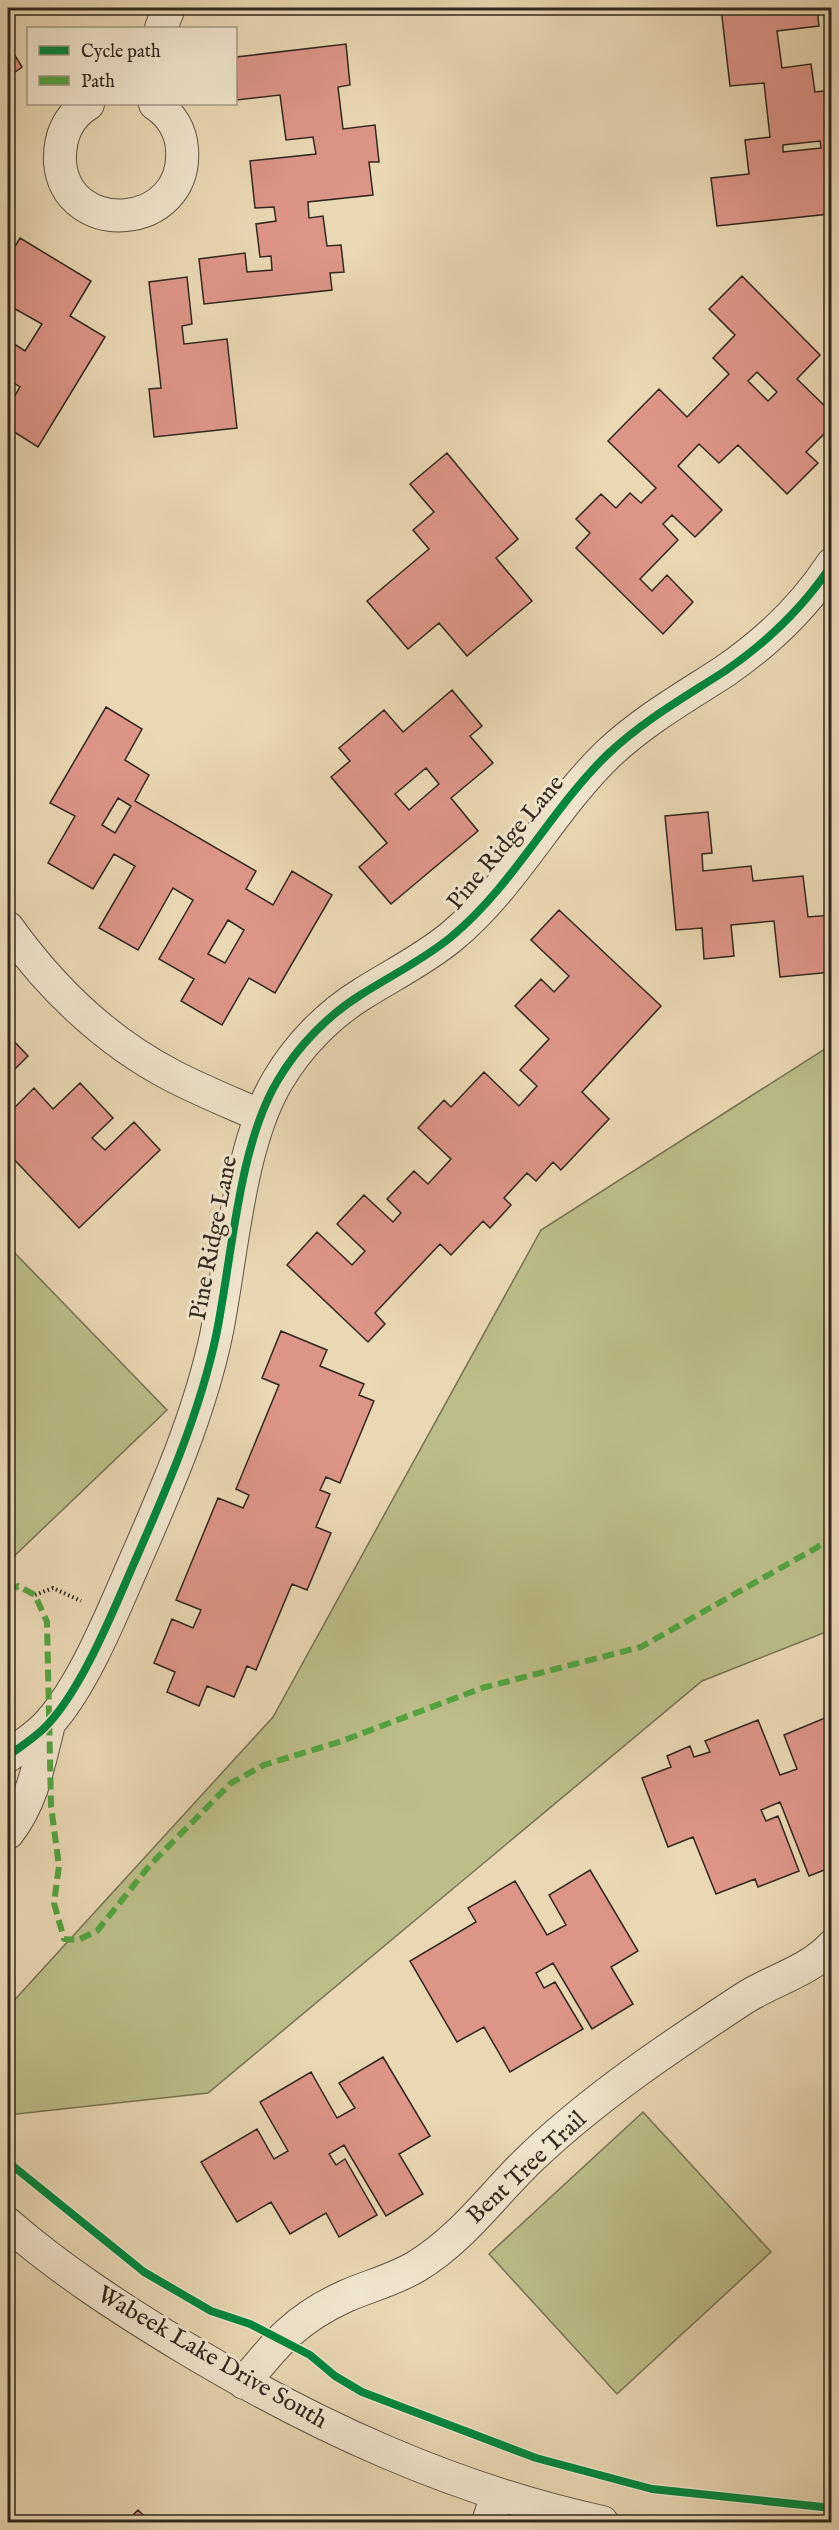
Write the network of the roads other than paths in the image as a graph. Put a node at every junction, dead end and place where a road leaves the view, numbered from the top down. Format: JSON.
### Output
{"nodes":[{"id":1,"x":169,"y":8,"type":"edge"},
{"id":2,"x":161,"y":27,"type":"edge"},
{"id":3,"x":86,"y":105,"type":"edge"},
{"id":4,"x":156,"y":105,"type":"edge"},
{"id":5,"x":831,"y":564,"type":"edge"},
{"id":6,"x":8,"y":928,"type":"edge"},
{"id":7,"x":261,"y":1116,"type":"junction"},
{"id":8,"x":49,"y":1724,"type":"junction"},
{"id":9,"x":8,"y":1756,"type":"edge"},
{"id":10,"x":8,"y":1833,"type":"edge"},
{"id":11,"x":827,"y":1961,"type":"edge"},
{"id":12,"x":8,"y":2224,"type":"edge"},
{"id":13,"x":243,"y":2383,"type":"junction"},
{"id":14,"x":493,"y":2509,"type":"edge"},
{"id":15,"x":602,"y":2523,"type":"edge"}],
"edges":[{"from":1,"to":2,"type":"street"},
{"from":3,"to":4,"type":"street"},
{"from":5,"to":7,"type":"street","name":"Pine Ridge Lane"},
{"from":6,"to":7,"type":"street"},
{"from":7,"to":8,"type":"street","name":"Pine Ridge Lane"},
{"from":8,"to":9,"type":"street","name":"Pine Ridge Lane"},
{"from":8,"to":10,"type":"street","name":"Pine Ridge Lane"},
{"from":11,"to":13,"type":"street","name":"Bent Tree Trail"},
{"from":12,"to":13,"type":"street","name":"Wabeek Lake Drive South"},
{"from":13,"to":14,"type":"street","name":"Wabeek Lake Drive South"},
{"from":14,"to":15,"type":"street","name":"Wabeek Lake Drive South"}]}
